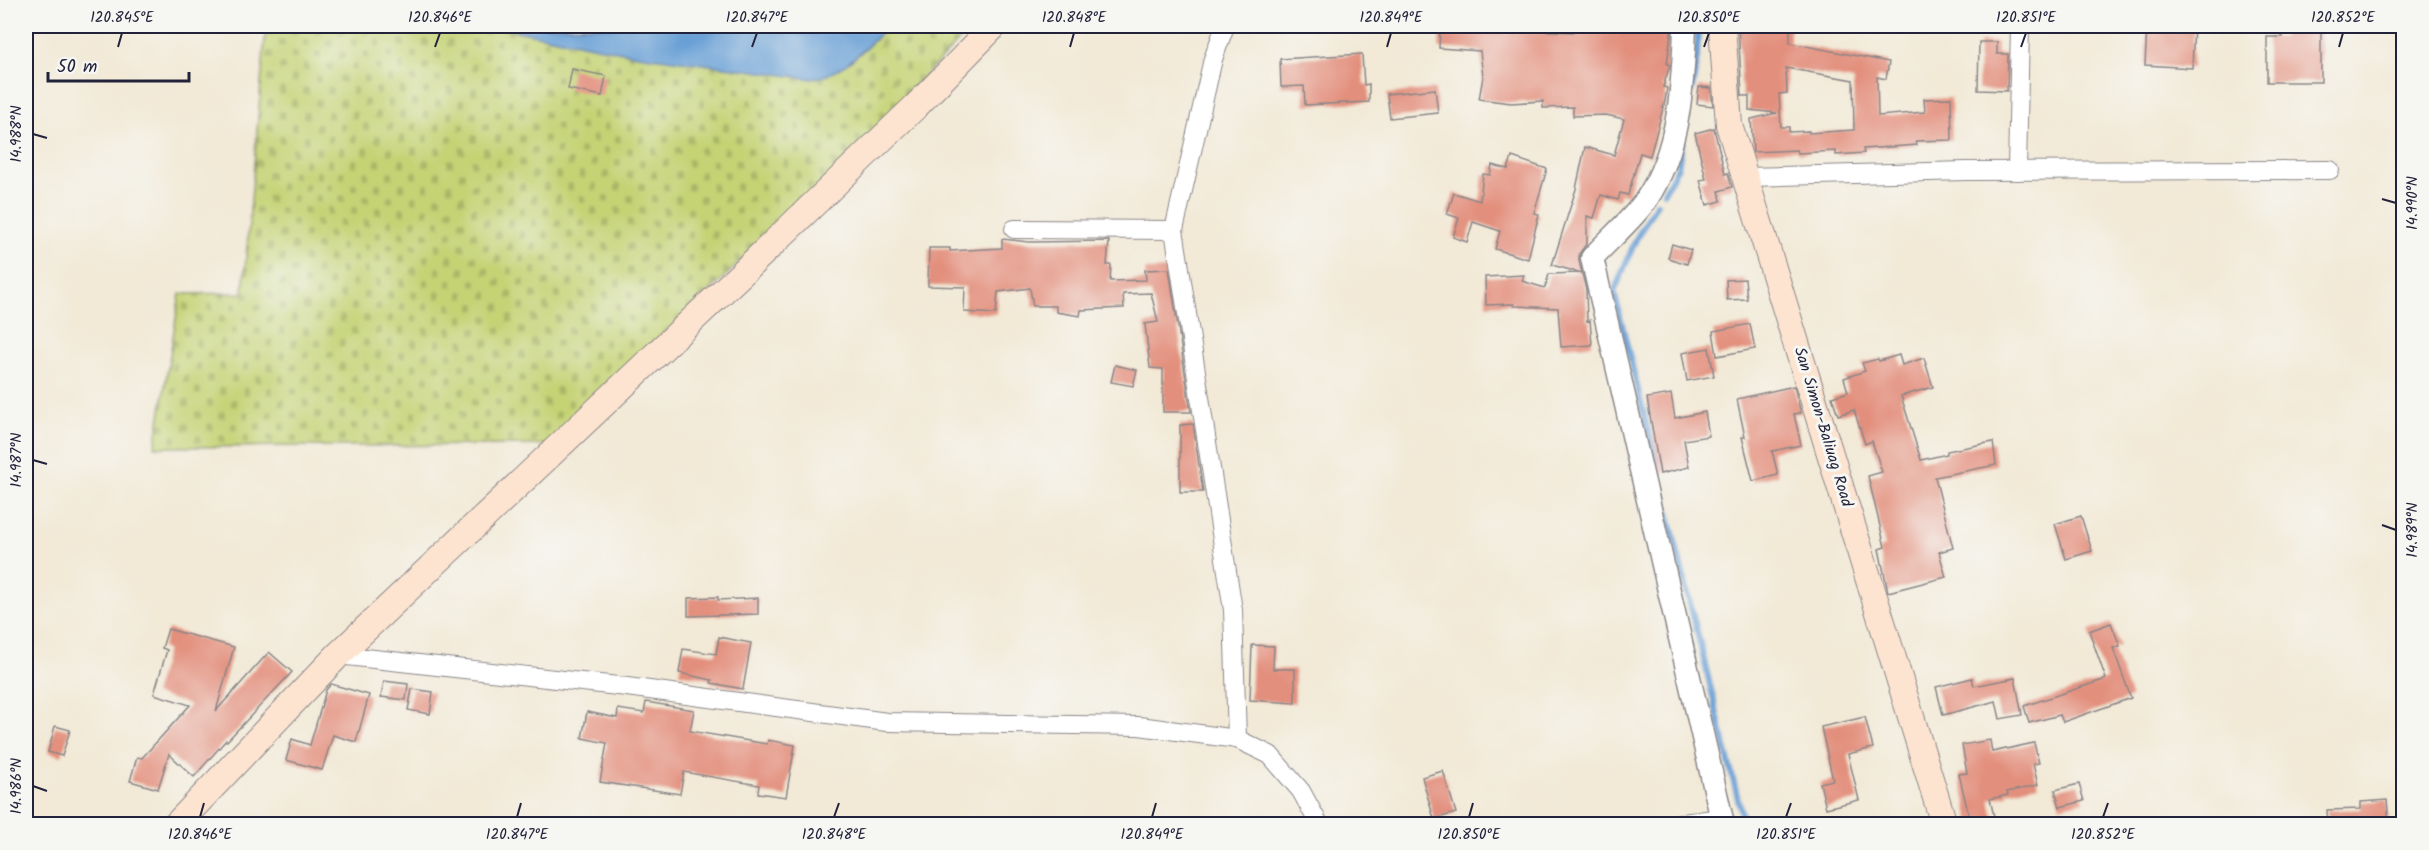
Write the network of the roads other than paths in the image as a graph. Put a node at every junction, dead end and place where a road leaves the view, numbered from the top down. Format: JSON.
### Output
{"nodes":[{"id":1,"x":994,"y":26,"type":"edge"},
{"id":2,"x":1225,"y":26,"type":"edge"},
{"id":3,"x":1685,"y":26,"type":"edge"},
{"id":4,"x":1722,"y":26,"type":"edge"},
{"id":5,"x":2020,"y":26,"type":"edge"},
{"id":6,"x":2330,"y":170,"type":"dead end"},
{"id":7,"x":2017,"y":171,"type":"junction"},
{"id":8,"x":1746,"y":177,"type":"junction"},
{"id":9,"x":1014,"y":229,"type":"dead end"},
{"id":10,"x":1174,"y":230,"type":"junction"},
{"id":11,"x":338,"y":655,"type":"junction"},
{"id":12,"x":1237,"y":739,"type":"junction"},
{"id":13,"x":1722,"y":821,"type":"edge"},
{"id":14,"x":177,"y":825,"type":"edge"},
{"id":15,"x":1319,"y":825,"type":"edge"},
{"id":16,"x":1675,"y":825,"type":"edge"},
{"id":17,"x":1944,"y":825,"type":"edge"}],
"edges":[{"from":1,"to":11,"type":"main road"},
{"from":2,"to":10,"type":"street"},
{"from":3,"to":13,"type":"street"},
{"from":4,"to":8,"type":"main road","name":"San Simon-Baliuag Road"},
{"from":5,"to":7,"type":"street"},
{"from":6,"to":7,"type":"street"},
{"from":7,"to":8,"type":"street"},
{"from":8,"to":17,"type":"main road","name":"San Simon-Baliuag Road"},
{"from":9,"to":10,"type":"street"},
{"from":10,"to":12,"type":"street"},
{"from":11,"to":12,"type":"street"},
{"from":11,"to":14,"type":"main road"},
{"from":12,"to":15,"type":"street"},
{"from":13,"to":16,"type":"street"}]}
